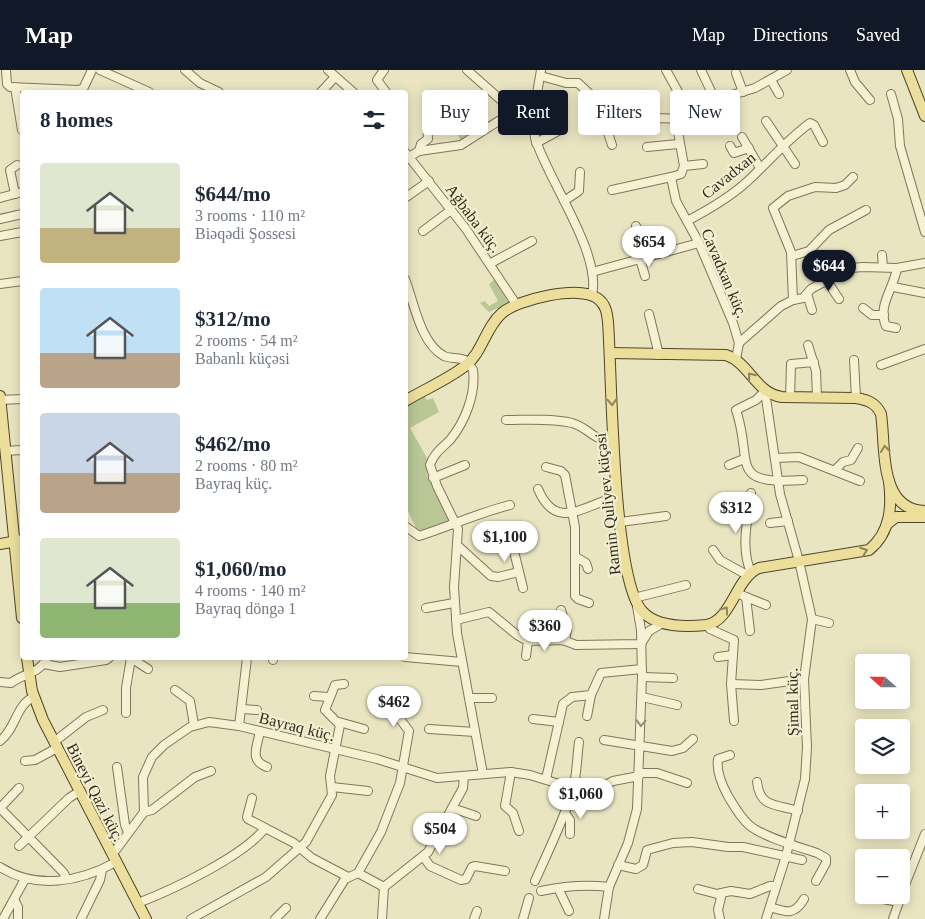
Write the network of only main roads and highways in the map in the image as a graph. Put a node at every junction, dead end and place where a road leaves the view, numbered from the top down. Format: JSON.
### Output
{"nodes":[{"id":1,"x":907,"y":70,"type":"edge"},
{"id":2,"x":925,"y":116,"type":"edge"},
{"id":3,"x":610,"y":353,"type":"junction"},
{"id":4,"x":0,"y":396,"type":"edge"},
{"id":5,"x":408,"y":399,"type":"edge"},
{"id":6,"x":0,"y":400,"type":"edge"},
{"id":7,"x":889,"y":481,"type":"junction"},
{"id":8,"x":925,"y":511,"type":"edge"},
{"id":9,"x":925,"y":517,"type":"edge"},
{"id":10,"x":887,"y":525,"type":"junction"},
{"id":11,"x":0,"y":544,"type":"edge"},
{"id":12,"x":19,"y":544,"type":"edge"},
{"id":13,"x":0,"y":550,"type":"edge"},
{"id":14,"x":20,"y":569,"type":"edge"},
{"id":15,"x":27,"y":660,"type":"edge"},
{"id":16,"x":146,"y":919,"type":"edge"}],
"edges":[{"from":1,"to":2,"type":"main road"},
{"from":3,"to":5,"type":"main road","name":"Ramin Quliyev küçəsi"},
{"from":7,"to":3,"type":"main road","one_way":true},
{"from":3,"to":10,"type":"main road","name":"Ramin Quliyev küçəsi","one_way":true},
{"from":4,"to":6,"type":"main road"},
{"from":6,"to":12,"type":"main road"},
{"from":7,"to":8,"type":"main road"},
{"from":7,"to":10,"type":"main road"},
{"from":9,"to":10,"type":"main road"},
{"from":11,"to":12,"type":"main road"},
{"from":12,"to":13,"type":"main road"},
{"from":12,"to":14,"type":"main road"},
{"from":15,"to":16,"type":"main road","name":"Bineyi Qazi küç."}]}
